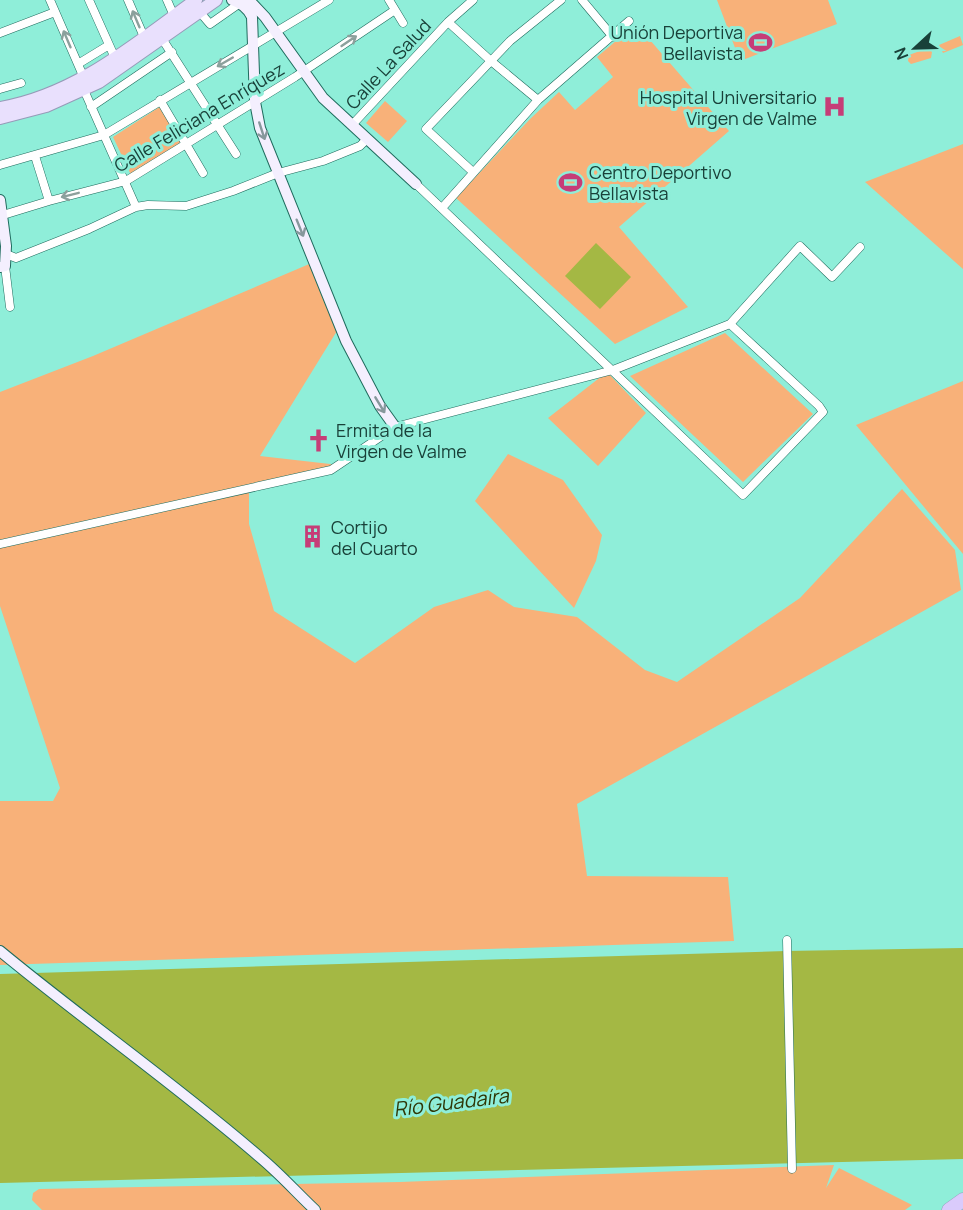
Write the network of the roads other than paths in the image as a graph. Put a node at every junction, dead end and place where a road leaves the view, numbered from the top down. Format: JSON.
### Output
{"nodes":[{"id":1,"x":50,"y":0,"type":"edge"},
{"id":2,"x":88,"y":0,"type":"edge"},
{"id":3,"x":128,"y":0,"type":"edge"},
{"id":4,"x":196,"y":0,"type":"edge"},
{"id":5,"x":216,"y":0,"type":"edge"},
{"id":6,"x":329,"y":0,"type":"edge"},
{"id":7,"x":389,"y":0,"type":"edge"},
{"id":8,"x":473,"y":0,"type":"edge"},
{"id":9,"x":561,"y":0,"type":"edge"},
{"id":10,"x":582,"y":0,"type":"edge"},
{"id":11,"x":169,"y":1,"type":"edge"},
{"id":12,"x":240,"y":1,"type":"edge"},
{"id":13,"x":395,"y":10,"type":"junction"},
{"id":14,"x":55,"y":12,"type":"junction"},
{"id":15,"x":174,"y":16,"type":"junction"},
{"id":16,"x":204,"y":16,"type":"dead end"},
{"id":17,"x":629,"y":21,"type":"dead end"},
{"id":18,"x":448,"y":22,"type":"junction"},
{"id":19,"x":403,"y":24,"type":"dead end"},
{"id":20,"x":274,"y":32,"type":"junction"},
{"id":21,"x":0,"y":33,"type":"edge"},
{"id":22,"x":144,"y":37,"type":"junction"},
{"id":23,"x":161,"y":37,"type":"junction"},
{"id":24,"x":613,"y":37,"type":"junction"},
{"id":25,"x":108,"y":45,"type":"junction"},
{"id":26,"x":253,"y":46,"type":"junction"},
{"id":27,"x":172,"y":52,"type":"junction"},
{"id":28,"x":115,"y":58,"type":"junction"},
{"id":29,"x":491,"y":61,"type":"junction"},
{"id":30,"x":78,"y":64,"type":"junction"},
{"id":31,"x":304,"y":72,"type":"junction"},
{"id":32,"x":191,"y":82,"type":"junction"},
{"id":33,"x":21,"y":83,"type":"dead end"},
{"id":34,"x":84,"y":84,"type":"junction"},
{"id":35,"x":0,"y":89,"type":"edge"},
{"id":36,"x":160,"y":100,"type":"junction"},
{"id":37,"x":538,"y":100,"type":"junction"},
{"id":38,"x":255,"y":102,"type":"junction"},
{"id":39,"x":92,"y":106,"type":"junction"},
{"id":40,"x":0,"y":108,"type":"edge"},
{"id":41,"x":0,"y":118,"type":"edge"},
{"id":42,"x":352,"y":124,"type":"junction"},
{"id":43,"x":217,"y":125,"type":"junction"},
{"id":44,"x":104,"y":135,"type":"junction"},
{"id":45,"x":367,"y":139,"type":"junction"},
{"id":46,"x":187,"y":145,"type":"junction"},
{"id":47,"x":236,"y":154,"type":"dead end"},
{"id":48,"x":35,"y":156,"type":"junction"},
{"id":49,"x":0,"y":165,"type":"edge"},
{"id":50,"x":473,"y":172,"type":"junction"},
{"id":51,"x":203,"y":173,"type":"dead end"},
{"id":52,"x":278,"y":173,"type":"junction"},
{"id":53,"x":126,"y":181,"type":"junction"},
{"id":54,"x":416,"y":184,"type":"joint"},
{"id":55,"x":0,"y":200,"type":"edge"},
{"id":56,"x":49,"y":201,"type":"junction"},
{"id":57,"x":136,"y":207,"type":"junction"},
{"id":58,"x":442,"y":208,"type":"junction"},
{"id":59,"x":1,"y":216,"type":"edge"},
{"id":60,"x":860,"y":247,"type":"dead end"},
{"id":61,"x":6,"y":250,"type":"junction"},
{"id":62,"x":2,"y":267,"type":"edge"},
{"id":63,"x":10,"y":307,"type":"dead end"},
{"id":64,"x":730,"y":324,"type":"junction"},
{"id":65,"x":613,"y":370,"type":"junction"},
{"id":66,"x":395,"y":427,"type":"junction"},
{"id":67,"x":0,"y":544,"type":"edge"},
{"id":68,"x":787,"y":940,"type":"dead end"},
{"id":69,"x":0,"y":951,"type":"edge"},
{"id":70,"x":792,"y":1166,"type":"dead end"},
{"id":71,"x":963,"y":1200,"type":"edge"},
{"id":72,"x":315,"y":1210,"type":"edge"},
{"id":73,"x":949,"y":1210,"type":"edge"}],
"edges":[{"from":1,"to":14,"type":"street"},
{"from":2,"to":25,"type":"street"},
{"from":22,"to":3,"type":"street","one_way":true},
{"from":4,"to":15,"type":"main road"},
{"from":5,"to":23,"type":"main road"},
{"from":6,"to":20,"type":"street"},
{"from":7,"to":13,"type":"street"},
{"from":8,"to":18,"type":"street","name":"Calle La Salud"},
{"from":9,"to":29,"type":"street"},
{"from":10,"to":24,"type":"street"},
{"from":11,"to":15,"type":"street"},
{"from":12,"to":16,"type":"street"},
{"from":12,"to":20,"type":"street"},
{"from":12,"to":26,"type":"street"},
{"from":13,"to":19,"type":"street"},
{"from":31,"to":13,"type":"street","name":"Calle Feliciana Enríquez","one_way":true},
{"from":14,"to":21,"type":"street"},
{"from":30,"to":14,"type":"street","one_way":true},
{"from":15,"to":22,"type":"main road"},
{"from":17,"to":24,"type":"street"},
{"from":18,"to":29,"type":"street"},
{"from":18,"to":42,"type":"street","name":"Calle La Salud"},
{"from":20,"to":26,"type":"street"},
{"from":20,"to":31,"type":"street"},
{"from":22,"to":28,"type":"main road"},
{"from":23,"to":27,"type":"street"},
{"from":23,"to":34,"type":"main road"},
{"from":24,"to":37,"type":"street"},
{"from":25,"to":28,"type":"street"},
{"from":25,"to":30,"type":"street"},
{"from":26,"to":32,"type":"street","one_way":true},
{"from":26,"to":38,"type":"street"},
{"from":27,"to":32,"type":"street"},
{"from":27,"to":39,"type":"street"},
{"from":28,"to":34,"type":"main road"},
{"from":29,"to":37,"type":"street"},
{"from":29,"to":50,"type":"street"},
{"from":30,"to":34,"type":"street"},
{"from":31,"to":38,"type":"street","name":"Calle Feliciana Enríquez"},
{"from":31,"to":42,"type":"street"},
{"from":32,"to":36,"type":"street"},
{"from":32,"to":43,"type":"street"},
{"from":33,"to":35,"type":"street"},
{"from":34,"to":39,"type":"street"},
{"from":34,"to":40,"type":"main road"},
{"from":34,"to":41,"type":"main road"},
{"from":36,"to":44,"type":"street"},
{"from":36,"to":46,"type":"street"},
{"from":37,"to":50,"type":"street"},
{"from":38,"to":43,"type":"street","name":"Calle Feliciana Enríquez"},
{"from":38,"to":52,"type":"street","one_way":true},
{"from":39,"to":44,"type":"street"},
{"from":42,"to":45,"type":"street"},
{"from":43,"to":46,"type":"street","name":"Calle Feliciana Enríquez"},
{"from":43,"to":47,"type":"street"},
{"from":44,"to":48,"type":"street"},
{"from":44,"to":53,"type":"street"},
{"from":45,"to":52,"type":"street"},
{"from":45,"to":54,"type":"street"},
{"from":46,"to":51,"type":"street"},
{"from":46,"to":53,"type":"street","name":"Calle Feliciana Enríquez"},
{"from":48,"to":49,"type":"street"},
{"from":48,"to":56,"type":"street"},
{"from":50,"to":58,"type":"street"},
{"from":52,"to":57,"type":"street"},
{"from":52,"to":66,"type":"street","one_way":true},
{"from":53,"to":56,"type":"street","name":"Calle Feliciana Enríquez","one_way":true},
{"from":53,"to":57,"type":"street"},
{"from":54,"to":58,"type":"street"},
{"from":55,"to":59,"type":"street"},
{"from":56,"to":59,"type":"street","name":"Calle Feliciana Enríquez"},
{"from":57,"to":61,"type":"street"},
{"from":58,"to":65,"type":"street"},
{"from":59,"to":61,"type":"street"},
{"from":60,"to":64,"type":"street"},
{"from":61,"to":62,"type":"street"},
{"from":62,"to":63,"type":"street"},
{"from":64,"to":65,"type":"street"},
{"from":64,"to":65,"type":"street"},
{"from":65,"to":66,"type":"street"},
{"from":66,"to":67,"type":"street"},
{"from":68,"to":70,"type":"street"},
{"from":69,"to":72,"type":"street"},
{"from":71,"to":73,"type":"highway"}]}
